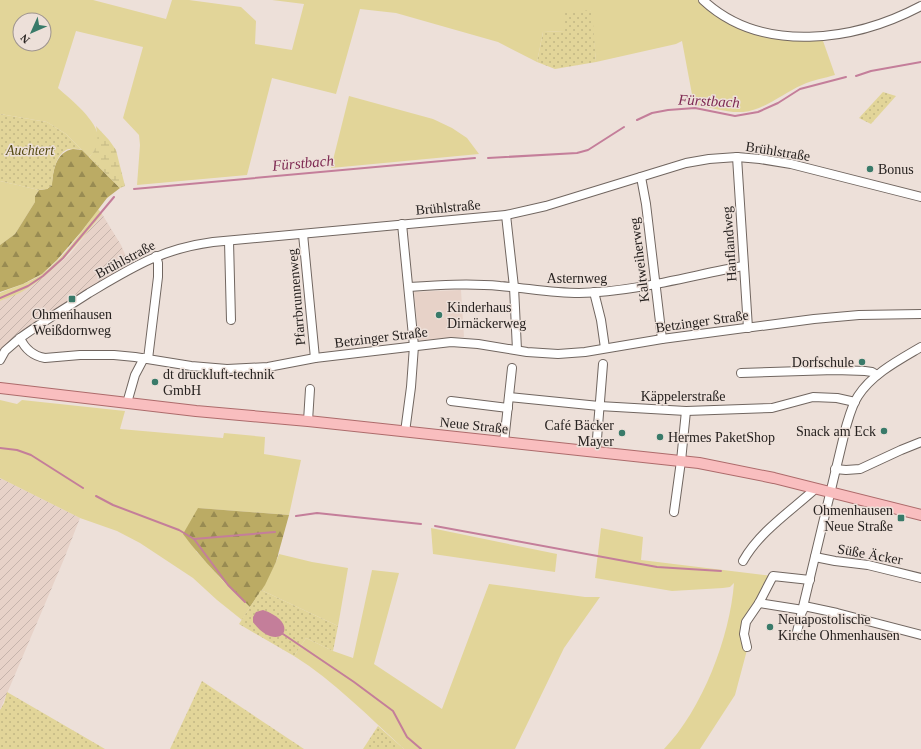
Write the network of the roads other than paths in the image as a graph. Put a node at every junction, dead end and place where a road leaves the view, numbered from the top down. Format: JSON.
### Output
{"nodes":[{"id":1,"x":703,"y":0,"type":"edge"},
{"id":2,"x":921,"y":6,"type":"edge"},
{"id":3,"x":737,"y":157,"type":"junction"},
{"id":4,"x":641,"y":177,"type":"junction"},
{"id":5,"x":921,"y":197,"type":"edge"},
{"id":6,"x":506,"y":215,"type":"junction"},
{"id":7,"x":402,"y":224,"type":"junction"},
{"id":8,"x":303,"y":234,"type":"junction"},
{"id":9,"x":229,"y":241,"type":"junction"},
{"id":10,"x":156,"y":256,"type":"junction"},
{"id":11,"x":743,"y":266,"type":"junction"},
{"id":12,"x":656,"y":284,"type":"junction"},
{"id":13,"x":409,"y":287,"type":"junction"},
{"id":14,"x":514,"y":287,"type":"junction"},
{"id":15,"x":594,"y":292,"type":"junction"},
{"id":16,"x":921,"y":314,"type":"edge"},
{"id":17,"x":231,"y":320,"type":"dead end"},
{"id":18,"x":748,"y":328,"type":"junction"},
{"id":19,"x":20,"y":338,"type":"junction"},
{"id":20,"x":662,"y":339,"type":"junction"},
{"id":21,"x":414,"y":346,"type":"junction"},
{"id":22,"x":921,"y":347,"type":"edge"},
{"id":23,"x":605,"y":348,"type":"junction"},
{"id":24,"x":517,"y":350,"type":"junction"},
{"id":25,"x":315,"y":358,"type":"junction"},
{"id":26,"x":146,"y":359,"type":"junction"},
{"id":27,"x":0,"y":360,"type":"edge"},
{"id":28,"x":603,"y":364,"type":"dead end"},
{"id":29,"x":512,"y":368,"type":"dead end"},
{"id":30,"x":740,"y":373,"type":"dead end"},
{"id":31,"x":877,"y":376,"type":"junction"},
{"id":32,"x":0,"y":388,"type":"edge"},
{"id":33,"x":310,"y":390,"type":"dead end"},
{"id":34,"x":509,"y":397,"type":"junction"},
{"id":35,"x":451,"y":401,"type":"dead end"},
{"id":36,"x":855,"y":402,"type":"junction"},
{"id":37,"x":128,"y":403,"type":"junction"},
{"id":38,"x":599,"y":406,"type":"junction"},
{"id":39,"x":508,"y":408,"type":"junction"},
{"id":40,"x":686,"y":412,"type":"junction"},
{"id":41,"x":308,"y":421,"type":"junction"},
{"id":42,"x":405,"y":432,"type":"junction"},
{"id":43,"x":504,"y":442,"type":"junction"},
{"id":44,"x":921,"y":442,"type":"edge"},
{"id":45,"x":596,"y":451,"type":"junction"},
{"id":46,"x":682,"y":460,"type":"junction"},
{"id":47,"x":835,"y":469,"type":"junction"},
{"id":48,"x":816,"y":489,"type":"junction"},
{"id":49,"x":830,"y":492,"type":"junction"},
{"id":50,"x":674,"y":512,"type":"dead end"},
{"id":51,"x":921,"y":515,"type":"edge"},
{"id":52,"x":815,"y":557,"type":"junction"},
{"id":53,"x":744,"y":561,"type":"dead end"},
{"id":54,"x":921,"y":578,"type":"edge"},
{"id":55,"x":810,"y":580,"type":"junction"},
{"id":56,"x":759,"y":603,"type":"junction"},
{"id":57,"x":803,"y":608,"type":"junction"},
{"id":58,"x":920,"y":635,"type":"edge"},
{"id":59,"x":796,"y":636,"type":"dead end"},
{"id":60,"x":747,"y":648,"type":"dead end"}],
"edges":[{"from":1,"to":2,"type":"street"},
{"from":3,"to":4,"type":"street","name":"Brühlstraße"},
{"from":3,"to":5,"type":"street","name":"Brühlstraße"},
{"from":3,"to":11,"type":"street","name":"Hanflandweg"},
{"from":4,"to":6,"type":"street","name":"Brühlstraße"},
{"from":4,"to":12,"type":"street","name":"Kaltweiherweg"},
{"from":6,"to":7,"type":"street","name":"Brühlstraße"},
{"from":6,"to":14,"type":"street"},
{"from":7,"to":8,"type":"street","name":"Brühlstraße"},
{"from":7,"to":13,"type":"street"},
{"from":8,"to":9,"type":"street","name":"Brühlstraße"},
{"from":8,"to":25,"type":"street","name":"Pfarrbrunnenweg"},
{"from":9,"to":10,"type":"street","name":"Brühlstraße"},
{"from":9,"to":17,"type":"street"},
{"from":10,"to":19,"type":"street","name":"Brühlstraße"},
{"from":10,"to":26,"type":"street"},
{"from":11,"to":12,"type":"street","name":"Asternweg"},
{"from":11,"to":18,"type":"street","name":"Hanflandweg"},
{"from":12,"to":15,"type":"street","name":"Asternweg"},
{"from":12,"to":20,"type":"street","name":"Kaltweiherweg"},
{"from":13,"to":14,"type":"street","name":"Asternweg"},
{"from":13,"to":21,"type":"street"},
{"from":14,"to":15,"type":"street","name":"Asternweg"},
{"from":14,"to":24,"type":"street"},
{"from":15,"to":23,"type":"street"},
{"from":16,"to":18,"type":"street","name":"Betzinger Straße"},
{"from":18,"to":20,"type":"street","name":"Betzinger Straße"},
{"from":19,"to":26,"type":"street","name":"Betzinger Straße"},
{"from":19,"to":27,"type":"street","name":"Brühlstraße"},
{"from":20,"to":23,"type":"street","name":"Betzinger Straße"},
{"from":21,"to":24,"type":"street","name":"Betzinger Straße"},
{"from":21,"to":25,"type":"street","name":"Betzinger Straße"},
{"from":21,"to":42,"type":"street"},
{"from":22,"to":31,"type":"street"},
{"from":23,"to":24,"type":"street","name":"Betzinger Straße"},
{"from":25,"to":26,"type":"street","name":"Betzinger Straße"},
{"from":26,"to":37,"type":"street"},
{"from":28,"to":38,"type":"street"},
{"from":29,"to":34,"type":"street"},
{"from":30,"to":31,"type":"street"},
{"from":31,"to":36,"type":"street"},
{"from":32,"to":37,"type":"main road","name":"Neue Straße"},
{"from":33,"to":41,"type":"street"},
{"from":34,"to":38,"type":"street","name":"Käppelerstraße"},
{"from":34,"to":39,"type":"street"},
{"from":35,"to":39,"type":"street"},
{"from":36,"to":40,"type":"street","name":"Käppelerstraße"},
{"from":36,"to":47,"type":"street"},
{"from":37,"to":41,"type":"main road","name":"Neue Straße"},
{"from":38,"to":40,"type":"street","name":"Käppelerstraße"},
{"from":38,"to":45,"type":"street"},
{"from":39,"to":43,"type":"street"},
{"from":40,"to":46,"type":"street"},
{"from":41,"to":42,"type":"main road","name":"Neue Straße"},
{"from":42,"to":43,"type":"main road","name":"Neue Straße"},
{"from":43,"to":45,"type":"main road","name":"Neue Straße"},
{"from":44,"to":47,"type":"street"},
{"from":45,"to":46,"type":"main road","name":"Neue Straße"},
{"from":46,"to":48,"type":"main road","name":"Neue Straße"},
{"from":46,"to":50,"type":"street"},
{"from":47,"to":49,"type":"street"},
{"from":48,"to":49,"type":"main road","name":"Neue Straße"},
{"from":48,"to":53,"type":"street"},
{"from":49,"to":51,"type":"main road","name":"Neue Straße"},
{"from":49,"to":52,"type":"street"},
{"from":52,"to":54,"type":"street","name":"Süße Äcker"},
{"from":52,"to":55,"type":"street"},
{"from":55,"to":56,"type":"street"},
{"from":55,"to":57,"type":"street"},
{"from":56,"to":57,"type":"street"},
{"from":56,"to":60,"type":"street"},
{"from":57,"to":58,"type":"street"},
{"from":57,"to":59,"type":"street"}]}
